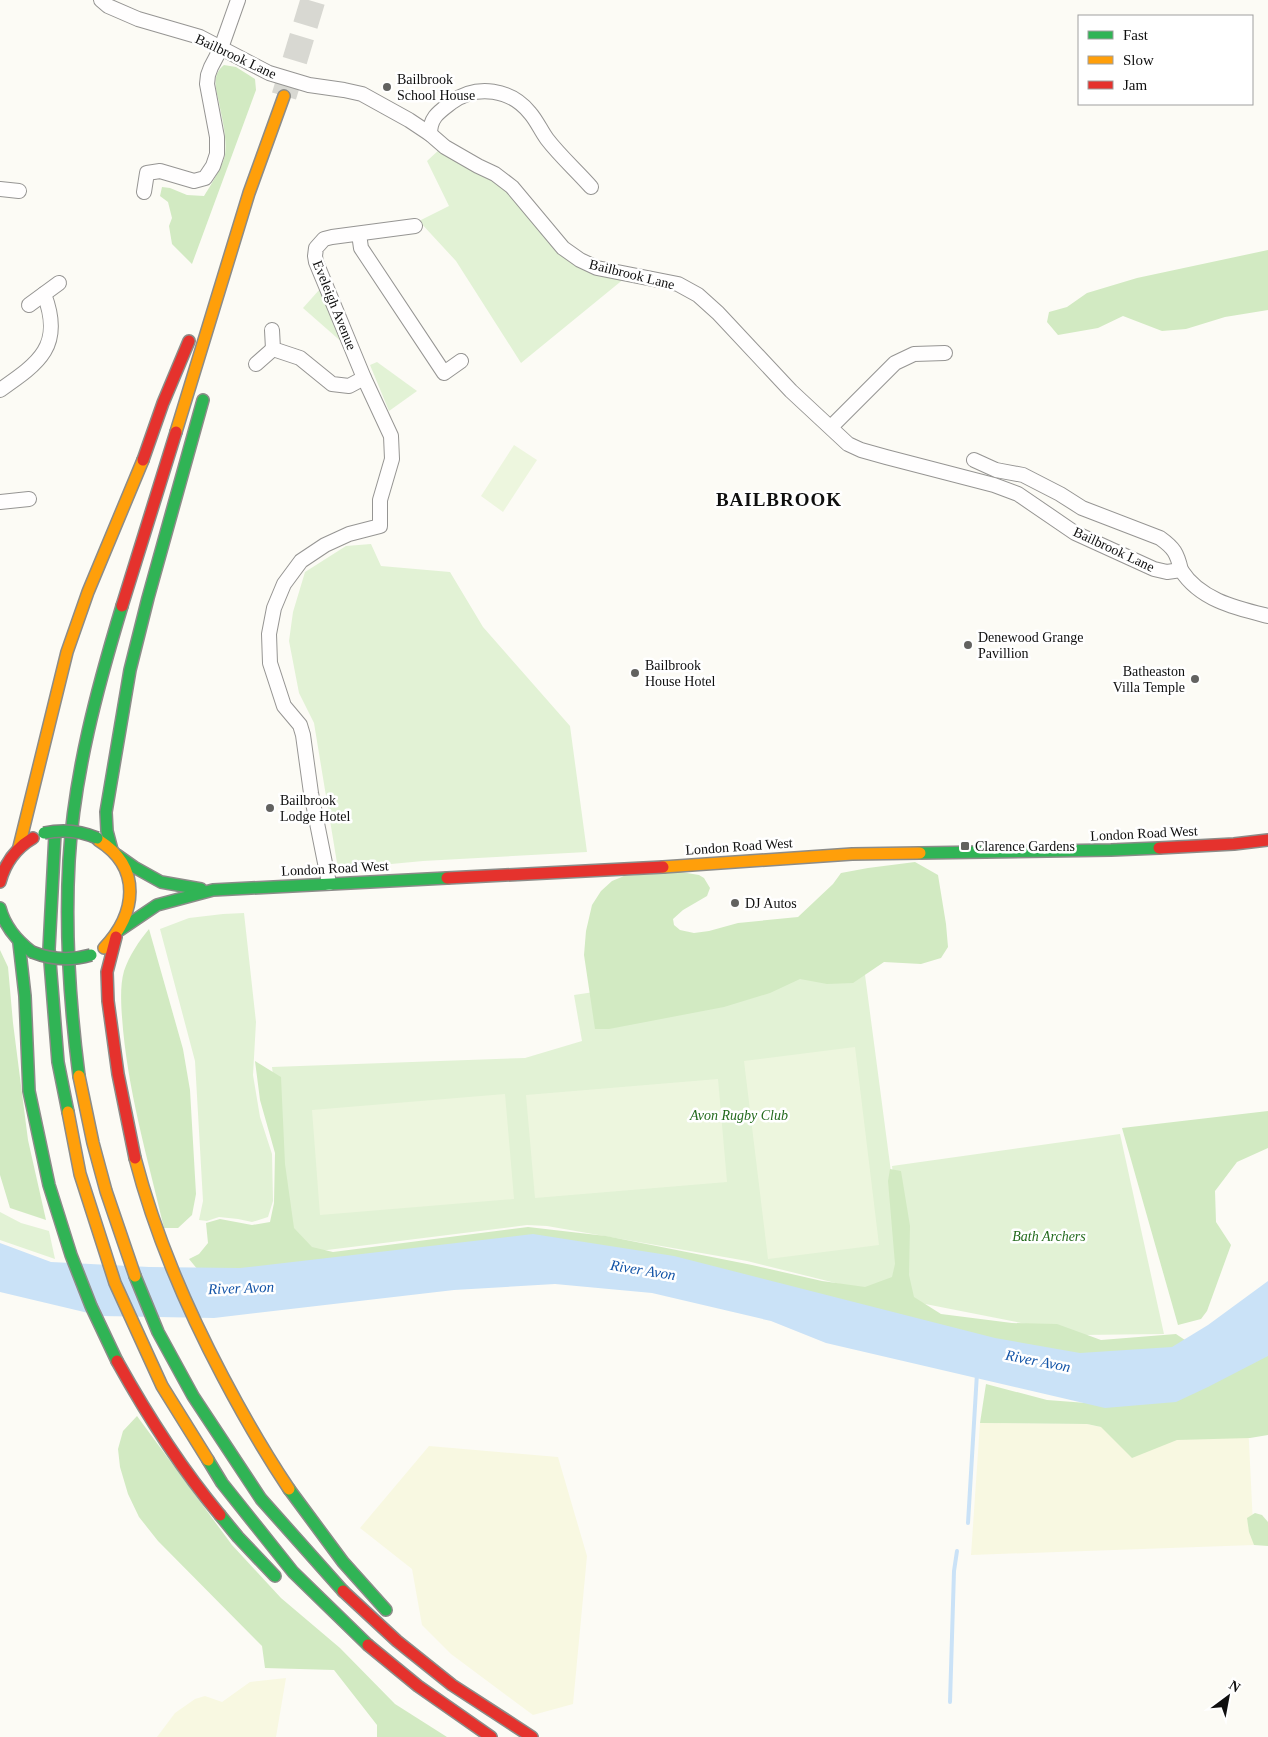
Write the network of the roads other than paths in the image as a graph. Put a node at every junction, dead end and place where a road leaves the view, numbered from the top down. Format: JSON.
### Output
{"nodes":[{"id":1,"x":101,"y":0,"type":"edge"},
{"id":2,"x":238,"y":0,"type":"edge"},
{"id":3,"x":221,"y":48,"type":"junction"},
{"id":4,"x":284,"y":96,"type":"tunnel mouth"},
{"id":5,"x":430,"y":134,"type":"junction"},
{"id":6,"x":270,"y":139,"type":"junction"},
{"id":7,"x":240,"y":183,"type":"dead end"},
{"id":8,"x":591,"y":187,"type":"dead end"},
{"id":9,"x":0,"y":189,"type":"edge"},
{"id":10,"x":20,"y":191,"type":"dead end"},
{"id":11,"x":144,"y":192,"type":"dead end"},
{"id":12,"x":256,"y":207,"type":"dead end"},
{"id":13,"x":415,"y":226,"type":"dead end"},
{"id":14,"x":226,"y":229,"type":"dead end"},
{"id":15,"x":359,"y":234,"type":"junction"},
{"id":16,"x":59,"y":283,"type":"dead end"},
{"id":17,"x":44,"y":294,"type":"junction"},
{"id":18,"x":29,"y":304,"type":"dead end"},
{"id":19,"x":272,"y":330,"type":"dead end"},
{"id":20,"x":273,"y":349,"type":"junction"},
{"id":21,"x":944,"y":353,"type":"dead end"},
{"id":22,"x":461,"y":361,"type":"dead end"},
{"id":23,"x":256,"y":364,"type":"dead end"},
{"id":24,"x":364,"y":378,"type":"junction"},
{"id":25,"x":0,"y":390,"type":"edge"},
{"id":26,"x":206,"y":391,"type":"dead end"},
{"id":27,"x":831,"y":427,"type":"junction"},
{"id":28,"x":974,"y":460,"type":"dead end"},
{"id":29,"x":148,"y":480,"type":"dead end"},
{"id":30,"x":29,"y":499,"type":"dead end"},
{"id":31,"x":0,"y":502,"type":"edge"},
{"id":32,"x":1181,"y":570,"type":"junction"},
{"id":33,"x":1268,"y":616,"type":"edge"},
{"id":34,"x":56,"y":823,"type":"dead end"},
{"id":35,"x":1268,"y":840,"type":"edge"},
{"id":36,"x":17,"y":849,"type":"junction"},
{"id":37,"x":114,"y":853,"type":"junction"},
{"id":38,"x":0,"y":860,"type":"edge"},
{"id":39,"x":0,"y":882,"type":"edge"},
{"id":40,"x":329,"y":883,"type":"junction"},
{"id":41,"x":213,"y":890,"type":"junction"},
{"id":42,"x":0,"y":908,"type":"edge"},
{"id":43,"x":0,"y":928,"type":"edge"},
{"id":44,"x":118,"y":933,"type":"junction"},
{"id":45,"x":16,"y":940,"type":"junction"},
{"id":46,"x":283,"y":1583,"type":"dead end"},
{"id":47,"x":396,"y":1620,"type":"dead end"},
{"id":48,"x":353,"y":1646,"type":"dead end"},
{"id":49,"x":461,"y":1677,"type":"dead end"},
{"id":50,"x":491,"y":1737,"type":"edge"},
{"id":51,"x":532,"y":1737,"type":"edge"},
{"id":52,"x":546,"y":1737,"type":"edge"}],
"edges":[{"from":1,"to":3,"type":"street","name":"Bailbrook Lane"},
{"from":2,"to":3,"type":"street"},
{"from":3,"to":5,"type":"street","name":"Bailbrook Lane"},
{"from":3,"to":11,"type":"street"},
{"from":4,"to":6,"type":"main road"},
{"from":5,"to":8,"type":"street"},
{"from":5,"to":27,"type":"street","name":"Bailbrook Lane"},
{"from":6,"to":12,"type":"main road"},
{"from":6,"to":51,"type":"main road"},
{"from":7,"to":14,"type":"main road"},
{"from":9,"to":10,"type":"street"},
{"from":13,"to":15,"type":"street","name":"Eveleigh Avenue"},
{"from":15,"to":22,"type":"street"},
{"from":15,"to":24,"type":"street","name":"Eveleigh Avenue"},
{"from":16,"to":17,"type":"street"},
{"from":17,"to":18,"type":"street"},
{"from":17,"to":25,"type":"street"},
{"from":19,"to":20,"type":"street"},
{"from":20,"to":23,"type":"street"},
{"from":20,"to":24,"type":"street"},
{"from":21,"to":27,"type":"street"},
{"from":24,"to":40,"type":"street","name":"Eveleigh Avenue"},
{"from":26,"to":37,"type":"main road"},
{"from":27,"to":32,"type":"street","name":"Bailbrook Lane"},
{"from":28,"to":32,"type":"street","name":"Bailbrook Lane"},
{"from":29,"to":36,"type":"main road"},
{"from":30,"to":31,"type":"street"},
{"from":32,"to":33,"type":"street","name":"Bailbrook Lane"},
{"from":34,"to":50,"type":"main road"},
{"from":35,"to":40,"type":"main road","name":"London Road West"},
{"from":36,"to":37,"type":"main road","name":"London Road West","bridge":true},
{"from":36,"to":38,"type":"main road"},
{"from":36,"to":39,"type":"main road"},
{"from":37,"to":41,"type":"main road","name":"London Road West"},
{"from":37,"to":44,"type":"main road"},
{"from":40,"to":41,"type":"main road","name":"London Road West"},
{"from":41,"to":44,"type":"main road","name":"London Road West"},
{"from":42,"to":45,"type":"main road"},
{"from":43,"to":45,"type":"main road"},
{"from":44,"to":45,"type":"main road","name":"London Road West","bridge":true},
{"from":44,"to":47,"type":"main road"},
{"from":45,"to":46,"type":"main road"},
{"from":48,"to":50,"type":"main road"},
{"from":49,"to":52,"type":"main road"}]}
